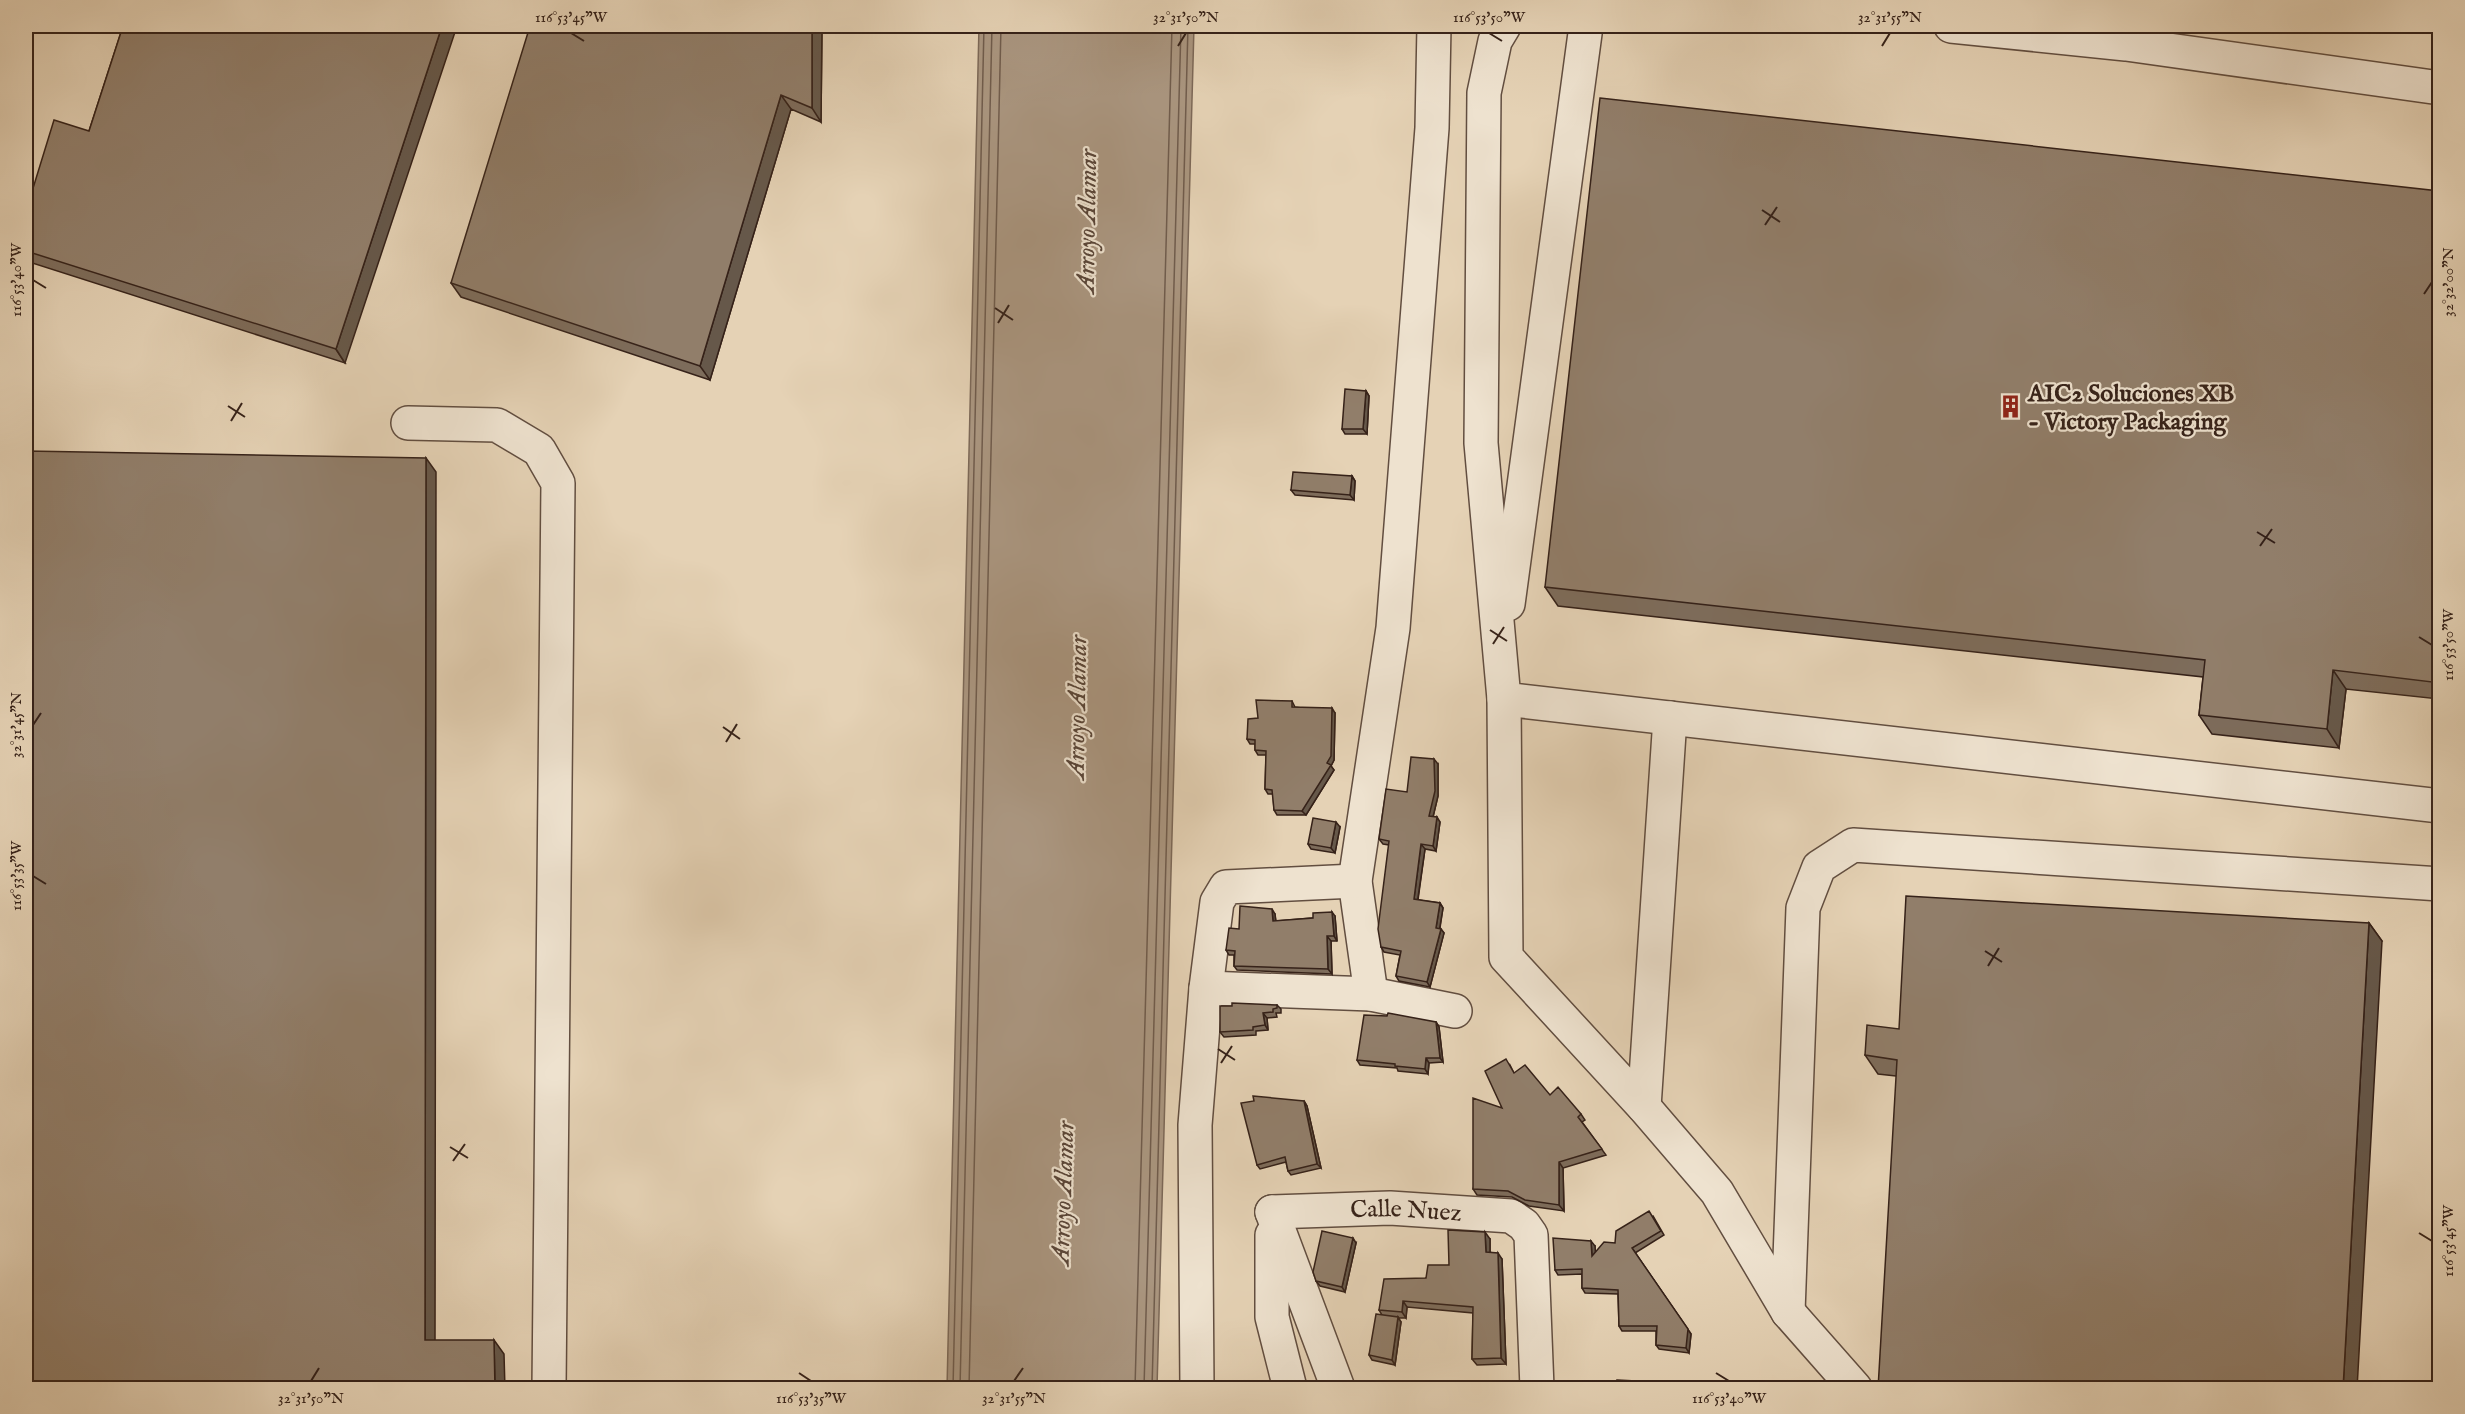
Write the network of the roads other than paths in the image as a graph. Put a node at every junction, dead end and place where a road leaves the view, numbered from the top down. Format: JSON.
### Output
{"nodes":[{"id":1,"x":1434,"y":26,"type":"edge"},
{"id":2,"x":1504,"y":26,"type":"edge"},
{"id":3,"x":1586,"y":26,"type":"edge"},
{"id":4,"x":1951,"y":26,"type":"edge"},
{"id":5,"x":2127,"y":35,"type":"edge"},
{"id":6,"x":2439,"y":88,"type":"edge"},
{"id":7,"x":408,"y":423,"type":"dead end"},
{"id":8,"x":1501,"y":662,"type":"junction"},
{"id":9,"x":1504,"y":699,"type":"junction"},
{"id":10,"x":1671,"y":718,"type":"junction"},
{"id":11,"x":2439,"y":807,"type":"edge"},
{"id":12,"x":1355,"y":881,"type":"junction"},
{"id":13,"x":2439,"y":884,"type":"edge"},
{"id":14,"x":1206,"y":988,"type":"junction"},
{"id":15,"x":1371,"y":994,"type":"junction"},
{"id":16,"x":1455,"y":1011,"type":"dead end"},
{"id":17,"x":1644,"y":1107,"type":"junction"},
{"id":18,"x":1272,"y":1212,"type":"junction"},
{"id":19,"x":1788,"y":1312,"type":"junction"},
{"id":20,"x":549,"y":1389,"type":"edge"},
{"id":21,"x":1197,"y":1389,"type":"edge"},
{"id":22,"x":1290,"y":1389,"type":"edge"},
{"id":23,"x":1338,"y":1389,"type":"edge"},
{"id":24,"x":1537,"y":1389,"type":"edge"},
{"id":25,"x":1856,"y":1389,"type":"edge"}],
"edges":[{"from":1,"to":12,"type":"street"},
{"from":2,"to":8,"type":"street"},
{"from":3,"to":8,"type":"street"},
{"from":4,"to":5,"type":"street"},
{"from":5,"to":6,"type":"street"},
{"from":7,"to":20,"type":"street"},
{"from":8,"to":9,"type":"street"},
{"from":9,"to":10,"type":"street"},
{"from":9,"to":17,"type":"street"},
{"from":10,"to":11,"type":"street"},
{"from":10,"to":17,"type":"street"},
{"from":12,"to":14,"type":"street"},
{"from":12,"to":15,"type":"street"},
{"from":13,"to":19,"type":"street"},
{"from":14,"to":15,"type":"street"},
{"from":14,"to":21,"type":"street"},
{"from":15,"to":16,"type":"street"},
{"from":17,"to":19,"type":"street"},
{"from":18,"to":22,"type":"street"},
{"from":18,"to":23,"type":"street"},
{"from":18,"to":24,"type":"street","name":"Calle Nuez"},
{"from":19,"to":25,"type":"street"}]}
